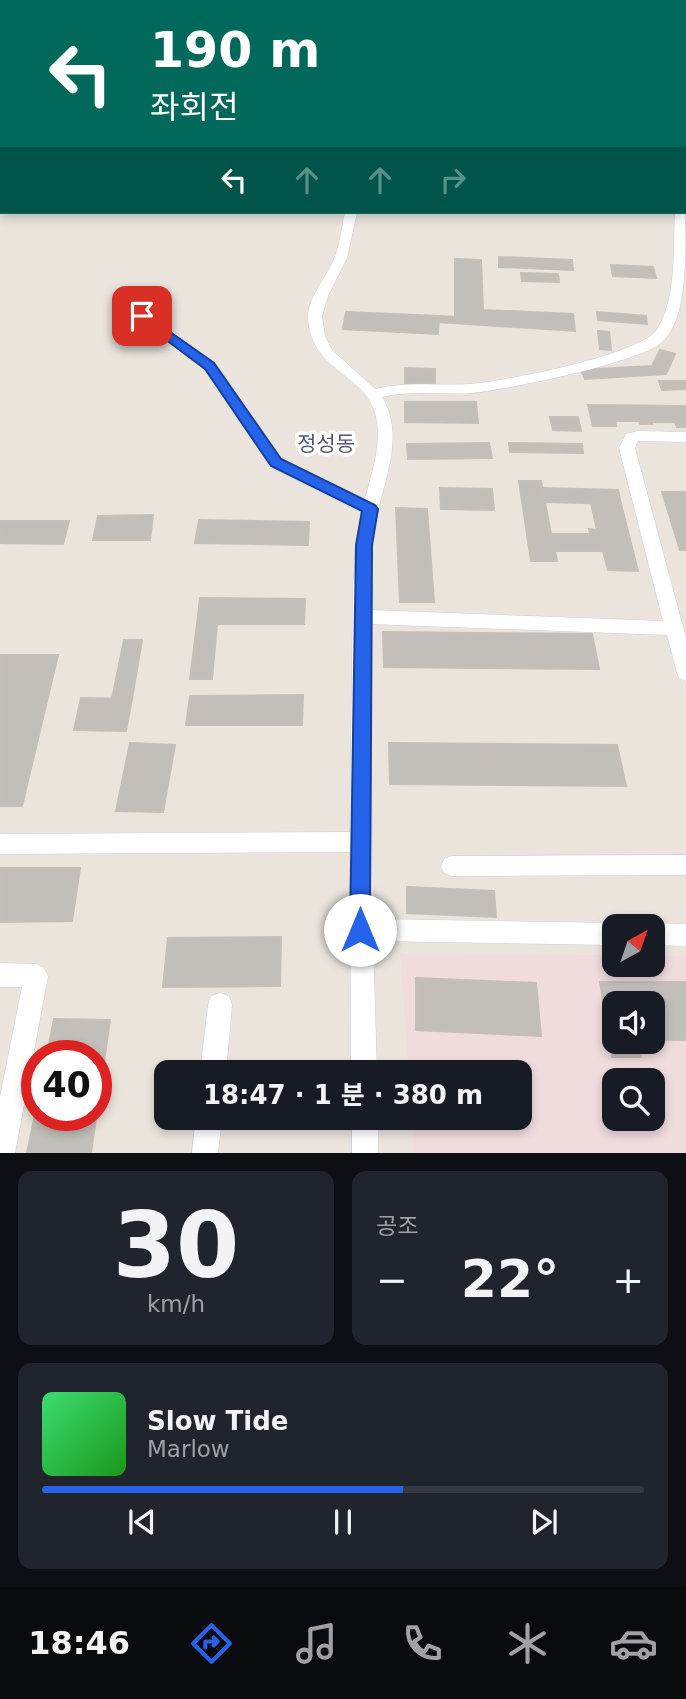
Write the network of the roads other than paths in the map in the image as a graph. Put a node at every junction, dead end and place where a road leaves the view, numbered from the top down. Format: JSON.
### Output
{"nodes":[{"id":1,"x":351,"y":214,"type":"edge"},
{"id":2,"x":681,"y":214,"type":"edge"},
{"id":3,"x":142,"y":316,"type":"dead end"},
{"id":4,"x":373,"y":394,"type":"junction"},
{"id":5,"x":686,"y":437,"type":"edge"},
{"id":6,"x":370,"y":509,"type":"junction"},
{"id":7,"x":363,"y":617,"type":"junction"},
{"id":8,"x":674,"y":628,"type":"junction"},
{"id":9,"x":686,"y":673,"type":"edge"},
{"id":10,"x":360,"y":842,"type":"junction"},
{"id":11,"x":0,"y":844,"type":"edge"},
{"id":12,"x":686,"y":865,"type":"edge"},
{"id":13,"x":452,"y":866,"type":"dead end"},
{"id":14,"x":360,"y":930,"type":"junction"},
{"id":15,"x":602,"y":934,"type":"edge"},
{"id":16,"x":665,"y":934,"type":"edge"},
{"id":17,"x":686,"y":935,"type":"edge"},
{"id":18,"x":0,"y":975,"type":"edge"},
{"id":19,"x":220,"y":1006,"type":"dead end"},
{"id":20,"x":214,"y":1060,"type":"edge"},
{"id":21,"x":363,"y":1060,"type":"edge"},
{"id":22,"x":208,"y":1130,"type":"edge"},
{"id":23,"x":365,"y":1130,"type":"edge"},
{"id":24,"x":2,"y":1153,"type":"edge"},
{"id":25,"x":205,"y":1153,"type":"edge"},
{"id":26,"x":366,"y":1153,"type":"edge"}],
"edges":[{"from":1,"to":4,"type":"street"},
{"from":2,"to":4,"type":"street"},
{"from":3,"to":6,"type":"street"},
{"from":4,"to":6,"type":"street"},
{"from":5,"to":8,"type":"street"},
{"from":6,"to":7,"type":"street"},
{"from":7,"to":8,"type":"street"},
{"from":7,"to":10,"type":"street"},
{"from":8,"to":9,"type":"street"},
{"from":10,"to":11,"type":"street"},
{"from":10,"to":14,"type":"street"},
{"from":12,"to":13,"type":"street"},
{"from":14,"to":15,"type":"street"},
{"from":14,"to":21,"type":"street"},
{"from":16,"to":17,"type":"street"},
{"from":18,"to":24,"type":"street"},
{"from":19,"to":20,"type":"street"},
{"from":22,"to":25,"type":"street"},
{"from":23,"to":26,"type":"street"}]}
